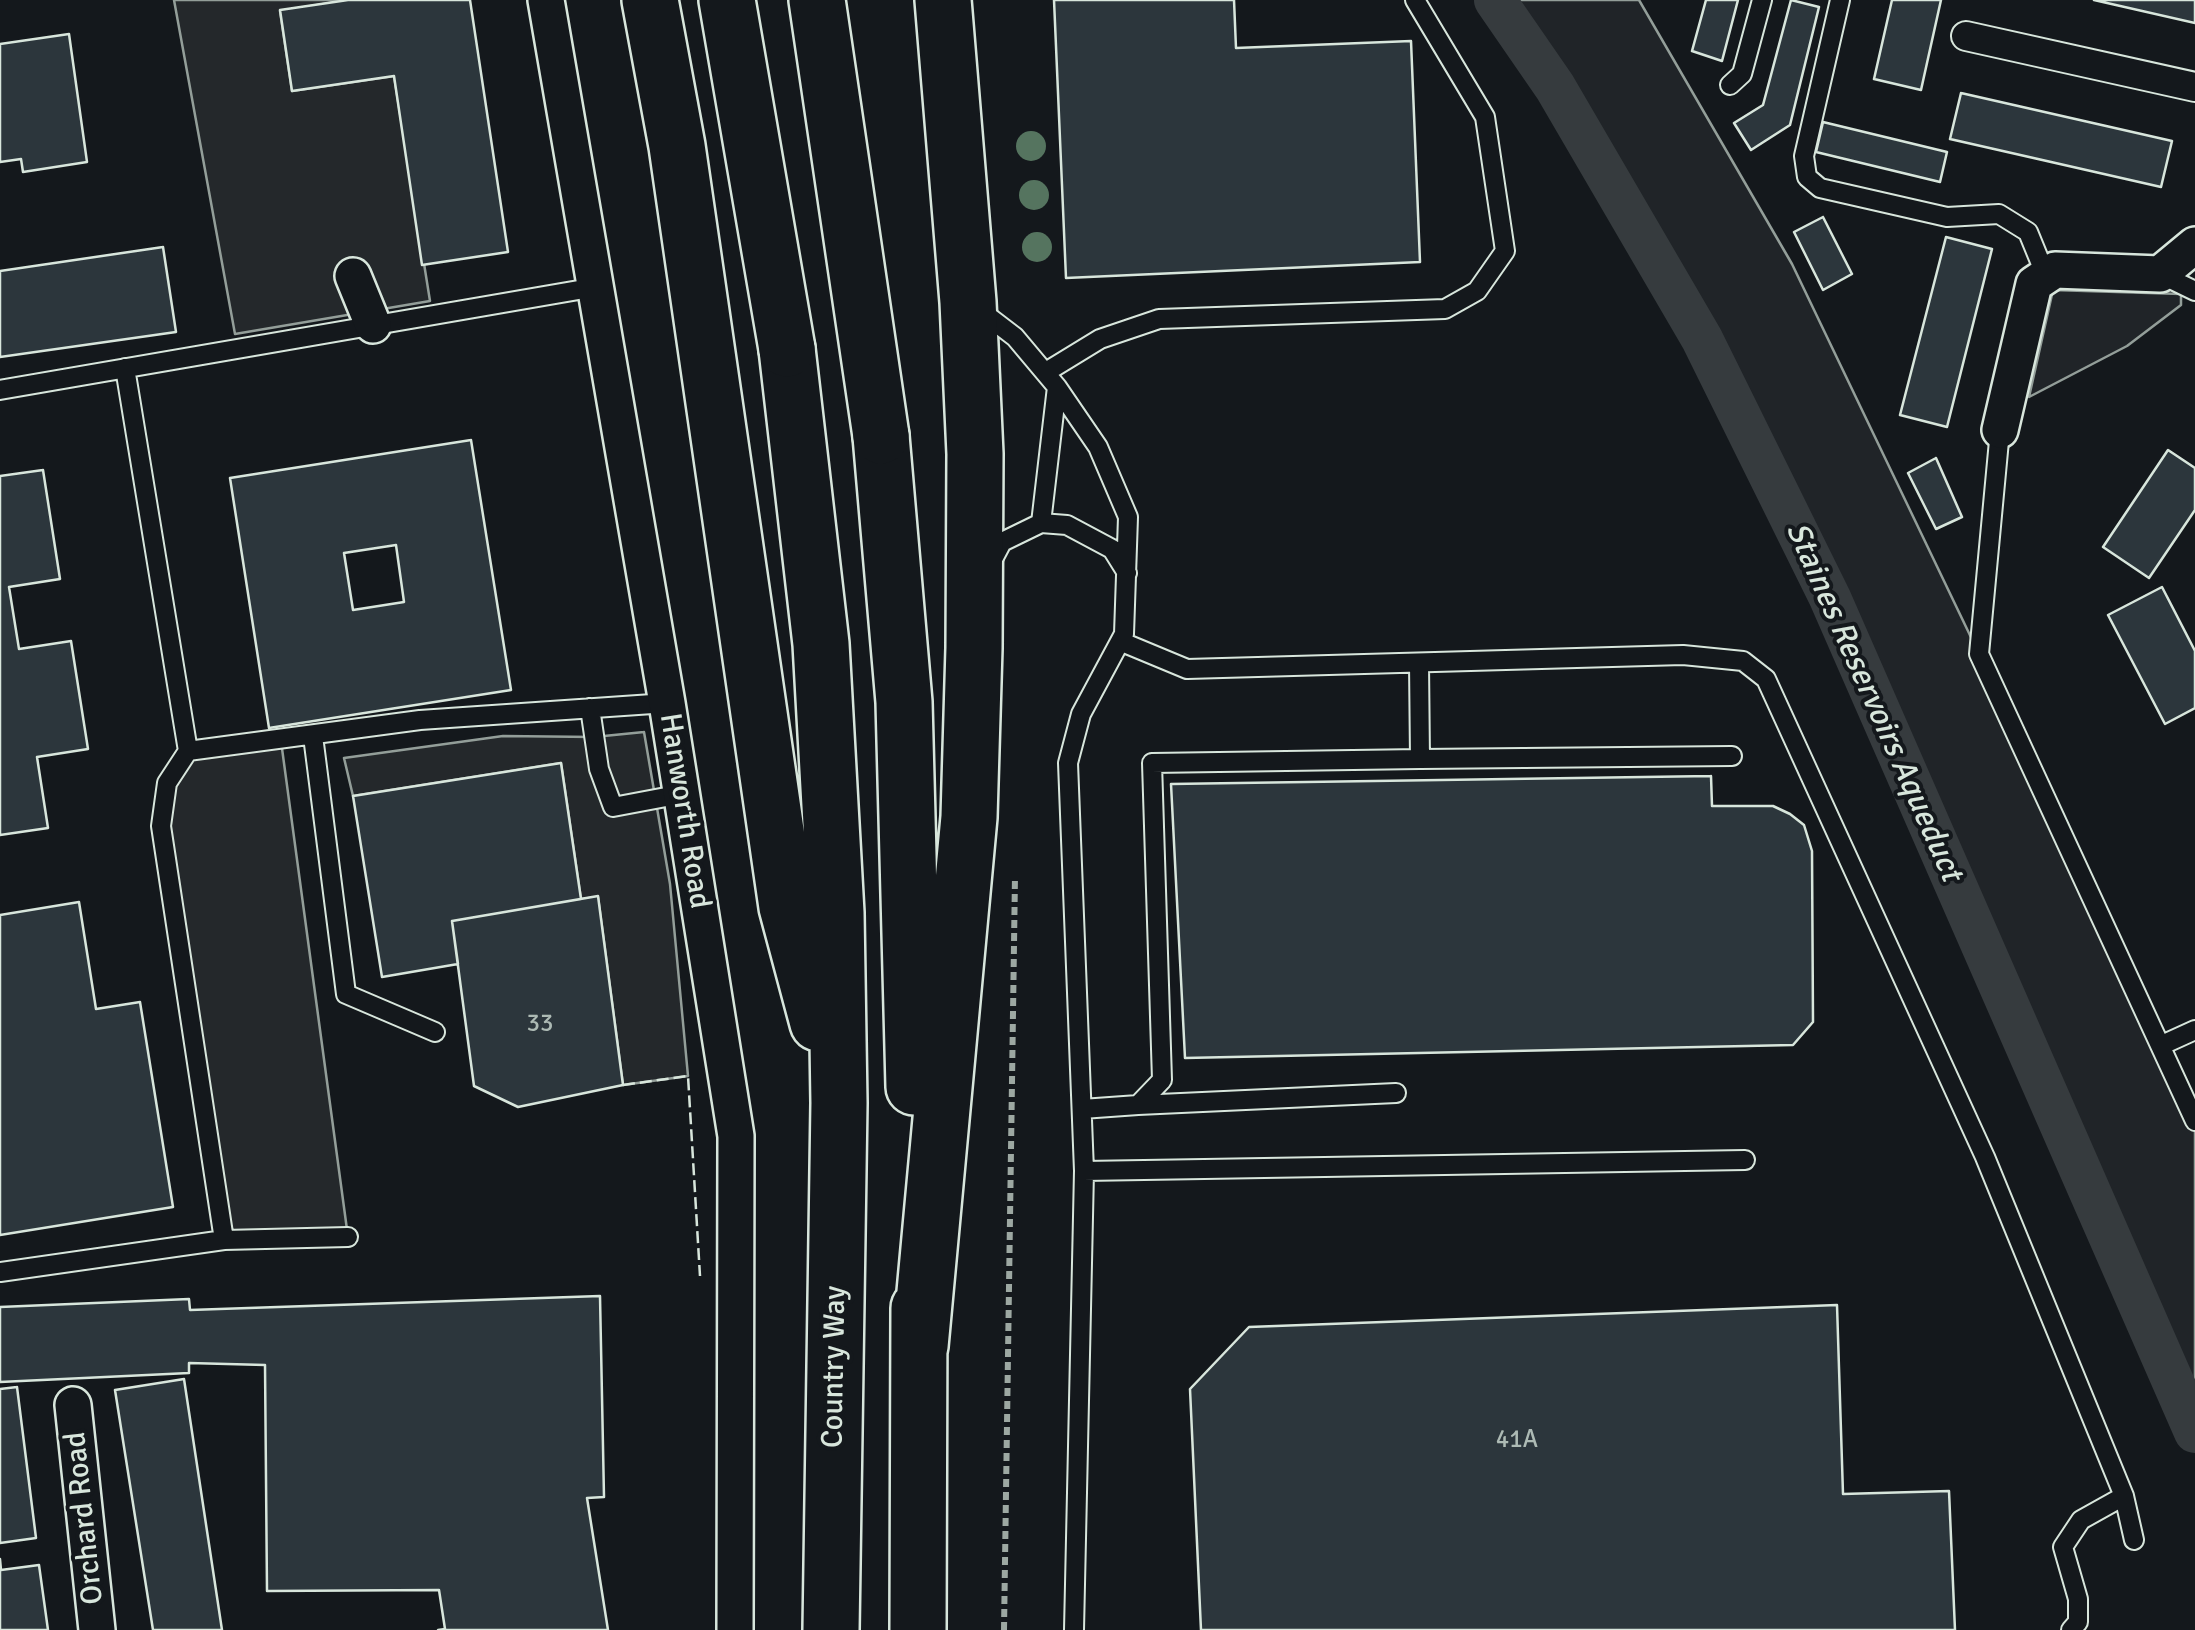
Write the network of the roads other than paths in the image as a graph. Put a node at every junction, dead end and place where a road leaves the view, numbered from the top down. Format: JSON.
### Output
{"nodes":[{"id":1,"x":546,"y":0,"type":"edge"},
{"id":2,"x":650,"y":0,"type":"edge"},
{"id":3,"x":727,"y":0,"type":"edge"},
{"id":4,"x":816,"y":0,"type":"edge"},
{"id":5,"x":943,"y":0,"type":"edge"},
{"id":6,"x":1415,"y":0,"type":"edge"},
{"id":7,"x":1762,"y":0,"type":"edge"},
{"id":8,"x":1840,"y":0,"type":"edge"},
{"id":9,"x":1966,"y":36,"type":"dead end"},
{"id":10,"x":1730,"y":85,"type":"dead end"},
{"id":11,"x":2195,"y":87,"type":"edge"},
{"id":12,"x":2195,"y":245,"type":"edge"},
{"id":13,"x":2160,"y":274,"type":"junction"},
{"id":14,"x":353,"y":276,"type":"dead end"},
{"id":15,"x":2046,"y":276,"type":"junction"},
{"id":16,"x":596,"y":287,"type":"junction"},
{"id":17,"x":2195,"y":291,"type":"edge"},
{"id":18,"x":968,"y":302,"type":"junction"},
{"id":19,"x":374,"y":325,"type":"junction"},
{"id":20,"x":125,"y":368,"type":"junction"},
{"id":21,"x":1052,"y":379,"type":"junction"},
{"id":22,"x":0,"y":390,"type":"edge"},
{"id":23,"x":2000,"y":430,"type":"joint"},
{"id":24,"x":1041,"y":523,"type":"junction"},
{"id":25,"x":1127,"y":574,"type":"junction"},
{"id":26,"x":974,"y":594,"type":"junction"},
{"id":27,"x":1122,"y":642,"type":"junction"},
{"id":28,"x":1419,"y":663,"type":"junction"},
{"id":29,"x":667,"y":703,"type":"junction"},
{"id":30,"x":590,"y":708,"type":"junction"},
{"id":31,"x":313,"y":736,"type":"junction"},
{"id":32,"x":188,"y":751,"type":"junction"},
{"id":33,"x":1732,"y":756,"type":"dead end"},
{"id":34,"x":1420,"y":759,"type":"junction"},
{"id":35,"x":682,"y":794,"type":"junction"},
{"id":36,"x":2195,"y":1030,"type":"edge"},
{"id":37,"x":435,"y":1032,"type":"dead end"},
{"id":38,"x":2162,"y":1046,"type":"junction"},
{"id":39,"x":1396,"y":1094,"type":"dead end"},
{"id":40,"x":839,"y":1103,"type":"junction"},
{"id":41,"x":1138,"y":1105,"type":"junction"},
{"id":42,"x":1082,"y":1109,"type":"junction"},
{"id":43,"x":2195,"y":1121,"type":"edge"},
{"id":44,"x":1746,"y":1160,"type":"dead end"},
{"id":45,"x":1084,"y":1171,"type":"junction"},
{"id":46,"x":348,"y":1237,"type":"dead end"},
{"id":47,"x":224,"y":1240,"type":"junction"},
{"id":48,"x":0,"y":1272,"type":"edge"},
{"id":49,"x":920,"y":1346,"type":"junction"},
{"id":50,"x":72,"y":1405,"type":"dead end"},
{"id":51,"x":2124,"y":1496,"type":"junction"},
{"id":52,"x":2134,"y":1540,"type":"dead end"},
{"id":53,"x":96,"y":1630,"type":"edge"},
{"id":54,"x":735,"y":1630,"type":"edge"},
{"id":55,"x":831,"y":1630,"type":"edge"},
{"id":56,"x":918,"y":1630,"type":"edge"},
{"id":57,"x":1074,"y":1630,"type":"edge"},
{"id":58,"x":2071,"y":1630,"type":"edge"}],
"edges":[{"from":1,"to":16,"type":"street","name":"Hanworth Road"},
{"from":2,"to":40,"type":"highway"},
{"from":3,"to":40,"type":"highway"},
{"from":4,"to":49,"type":"highway"},
{"from":5,"to":18,"type":"highway"},
{"from":6,"to":21,"type":"lane"},
{"from":7,"to":10,"type":"lane"},
{"from":8,"to":15,"type":"lane"},
{"from":9,"to":11,"type":"street"},
{"from":12,"to":13,"type":"street"},
{"from":13,"to":15,"type":"street"},
{"from":13,"to":17,"type":"lane"},
{"from":14,"to":19,"type":"street"},
{"from":15,"to":23,"type":"street"},
{"from":16,"to":19,"type":"lane"},
{"from":16,"to":29,"type":"street","name":"Hanworth Road"},
{"from":18,"to":21,"type":"lane"},
{"from":18,"to":26,"type":"highway"},
{"from":19,"to":20,"type":"lane"},
{"from":20,"to":22,"type":"lane"},
{"from":20,"to":32,"type":"lane"},
{"from":21,"to":24,"type":"lane"},
{"from":21,"to":25,"type":"lane"},
{"from":23,"to":38,"type":"lane"},
{"from":24,"to":25,"type":"lane"},
{"from":24,"to":26,"type":"lane"},
{"from":25,"to":27,"type":"lane"},
{"from":26,"to":49,"type":"highway"},
{"from":27,"to":28,"type":"lane"},
{"from":27,"to":42,"type":"lane"},
{"from":28,"to":34,"type":"lane"},
{"from":28,"to":51,"type":"lane"},
{"from":29,"to":30,"type":"lane"},
{"from":29,"to":35,"type":"street","name":"Hanworth Road"},
{"from":30,"to":31,"type":"lane"},
{"from":30,"to":35,"type":"lane"},
{"from":31,"to":32,"type":"lane"},
{"from":31,"to":37,"type":"lane"},
{"from":32,"to":47,"type":"lane"},
{"from":33,"to":34,"type":"lane"},
{"from":34,"to":41,"type":"lane"},
{"from":35,"to":54,"type":"street","name":"Hanworth Road"},
{"from":36,"to":38,"type":"lane"},
{"from":38,"to":43,"type":"lane"},
{"from":39,"to":41,"type":"lane"},
{"from":40,"to":55,"type":"highway","name":"Country Way"},
{"from":41,"to":42,"type":"lane"},
{"from":42,"to":45,"type":"lane"},
{"from":44,"to":45,"type":"lane"},
{"from":45,"to":57,"type":"lane"},
{"from":46,"to":47,"type":"lane"},
{"from":47,"to":48,"type":"lane"},
{"from":49,"to":56,"type":"highway"},
{"from":50,"to":53,"type":"street","name":"Orchard Road"},
{"from":51,"to":52,"type":"lane"},
{"from":51,"to":58,"type":"lane"}]}
